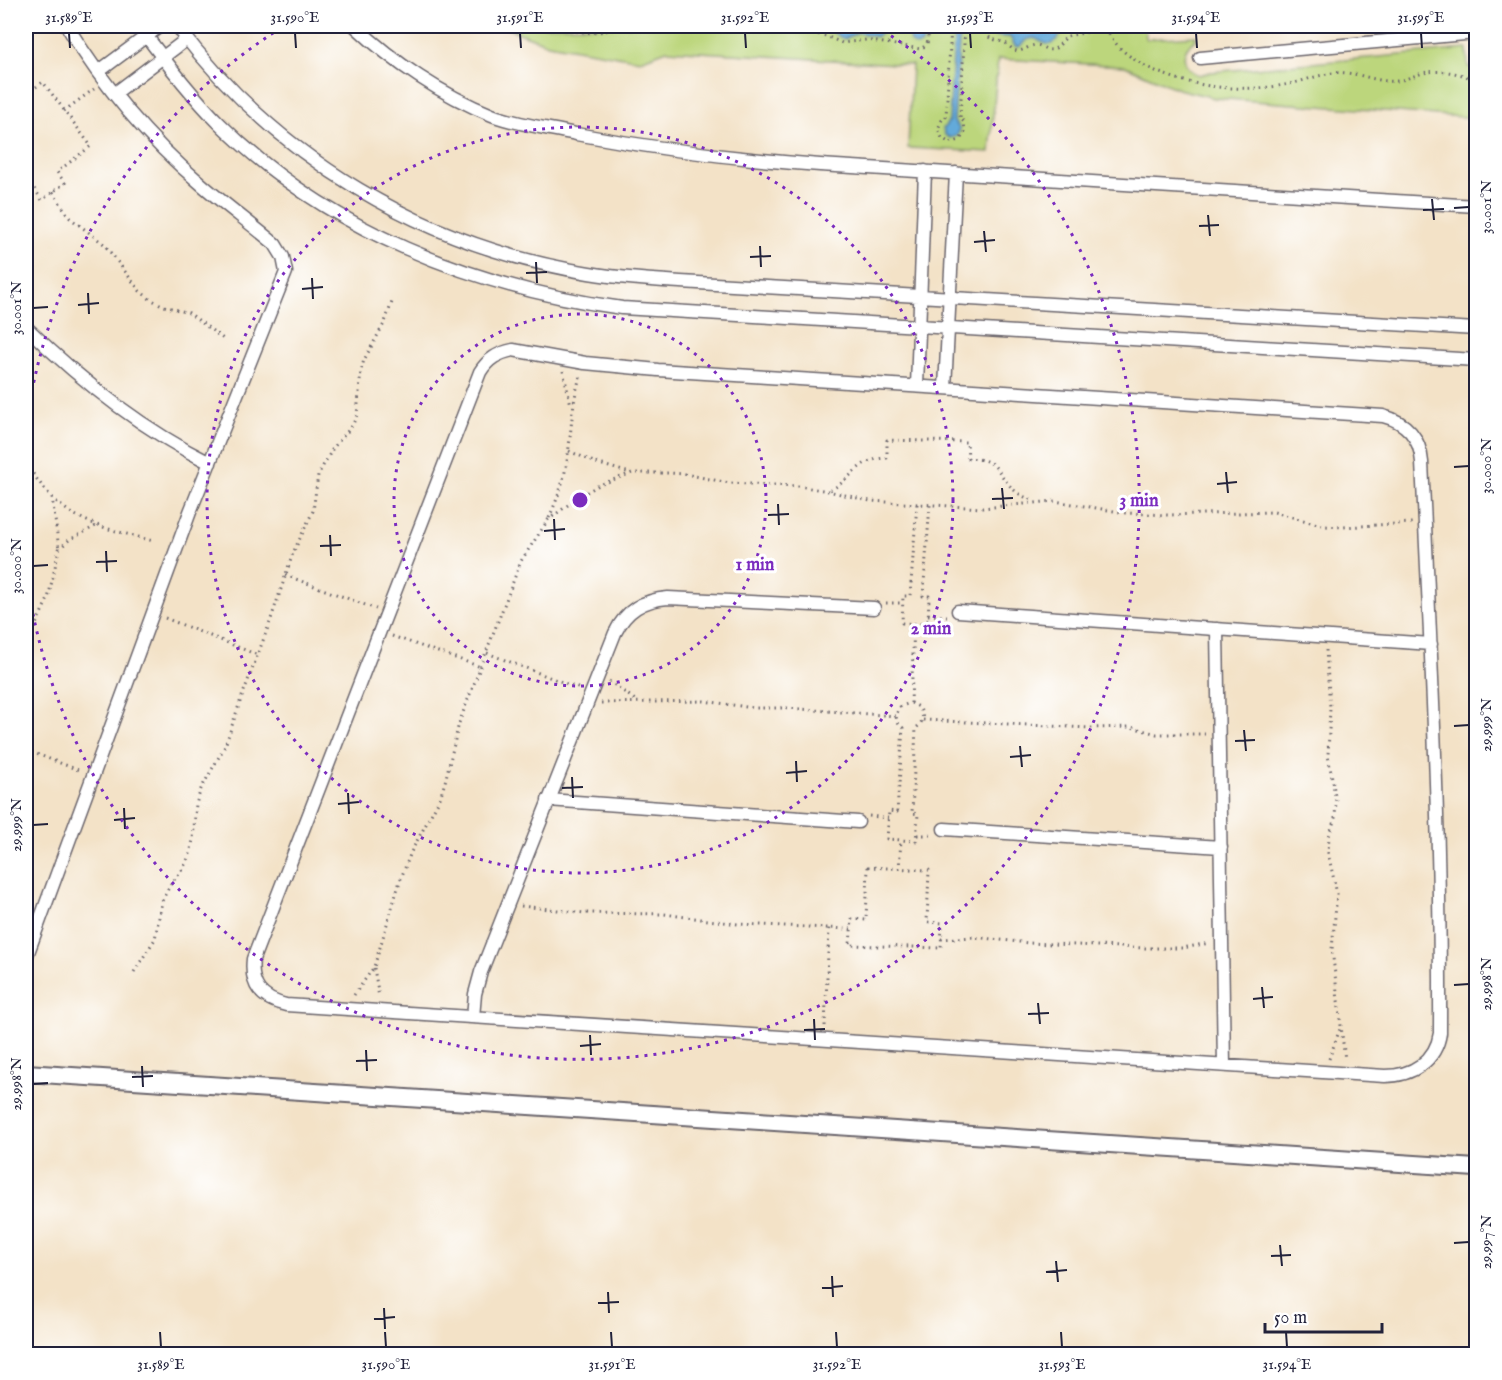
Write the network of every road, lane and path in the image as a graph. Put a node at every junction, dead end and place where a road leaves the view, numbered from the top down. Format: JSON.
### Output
{"nodes":[{"id":1,"x":67,"y":26,"type":"edge"},
{"id":2,"x":160,"y":26,"type":"edge"},
{"id":3,"x":177,"y":26,"type":"edge"},
{"id":4,"x":355,"y":26,"type":"edge"},
{"id":5,"x":559,"y":26,"type":"edge"},
{"id":6,"x":803,"y":26,"type":"edge"},
{"id":7,"x":810,"y":26,"type":"edge"},
{"id":8,"x":927,"y":26,"type":"edge"},
{"id":9,"x":951,"y":26,"type":"edge"},
{"id":10,"x":965,"y":26,"type":"edge"},
{"id":11,"x":985,"y":26,"type":"edge"},
{"id":12,"x":1111,"y":26,"type":"edge"},
{"id":13,"x":1105,"y":29,"type":"junction"},
{"id":14,"x":143,"y":31,"type":"edge"},
{"id":15,"x":1476,"y":33,"type":"edge"},
{"id":16,"x":187,"y":39,"type":"junction"},
{"id":17,"x":162,"y":57,"type":"junction"},
{"id":18,"x":1200,"y":58,"type":"dead end"},
{"id":19,"x":101,"y":77,"type":"junction"},
{"id":20,"x":1475,"y":79,"type":"edge"},
{"id":21,"x":26,"y":94,"type":"edge"},
{"id":22,"x":114,"y":94,"type":"junction"},
{"id":23,"x":64,"y":111,"type":"junction"},
{"id":24,"x":926,"y":171,"type":"junction"},
{"id":25,"x":956,"y":173,"type":"junction"},
{"id":26,"x":26,"y":177,"type":"edge"},
{"id":27,"x":53,"y":192,"type":"junction"},
{"id":28,"x":1476,"y":206,"type":"edge"},
{"id":29,"x":921,"y":297,"type":"junction"},
{"id":30,"x":950,"y":298,"type":"junction"},
{"id":31,"x":392,"y":303,"type":"dead end"},
{"id":32,"x":919,"y":326,"type":"junction"},
{"id":33,"x":26,"y":327,"type":"edge"},
{"id":34,"x":948,"y":327,"type":"junction"},
{"id":35,"x":1476,"y":329,"type":"edge"},
{"id":36,"x":226,"y":341,"type":"dead end"},
{"id":37,"x":560,"y":359,"type":"junction"},
{"id":38,"x":1476,"y":360,"type":"edge"},
{"id":39,"x":585,"y":363,"type":"junction"},
{"id":40,"x":917,"y":386,"type":"junction"},
{"id":41,"x":945,"y":388,"type":"junction"},
{"id":42,"x":572,"y":407,"type":"junction"},
{"id":43,"x":568,"y":450,"type":"junction"},
{"id":44,"x":210,"y":463,"type":"junction"},
{"id":45,"x":26,"y":464,"type":"edge"},
{"id":46,"x":632,"y":473,"type":"dead end"},
{"id":47,"x":828,"y":491,"type":"dead end"},
{"id":48,"x":52,"y":497,"type":"junction"},
{"id":49,"x":1036,"y":502,"type":"dead end"},
{"id":50,"x":917,"y":504,"type":"dead end"},
{"id":51,"x":930,"y":504,"type":"dead end"},
{"id":52,"x":548,"y":520,"type":"dead end"},
{"id":53,"x":98,"y":525,"type":"junction"},
{"id":54,"x":153,"y":541,"type":"dead end"},
{"id":55,"x":59,"y":549,"type":"junction"},
{"id":56,"x":285,"y":575,"type":"junction"},
{"id":57,"x":874,"y":608,"type":"dead end"},
{"id":58,"x":958,"y":611,"type":"dead end"},
{"id":59,"x":387,"y":613,"type":"junction"},
{"id":60,"x":153,"y":614,"type":"junction"},
{"id":61,"x":915,"y":623,"type":"junction"},
{"id":62,"x":1217,"y":629,"type":"junction"},
{"id":63,"x":380,"y":631,"type":"junction"},
{"id":64,"x":1325,"y":636,"type":"junction"},
{"id":65,"x":1431,"y":644,"type":"junction"},
{"id":66,"x":26,"y":645,"type":"edge"},
{"id":67,"x":487,"y":653,"type":"dead end"},
{"id":68,"x":258,"y":655,"type":"junction"},
{"id":69,"x":481,"y":667,"type":"dead end"},
{"id":70,"x":598,"y":674,"type":"junction"},
{"id":71,"x":589,"y":698,"type":"junction"},
{"id":72,"x":639,"y":703,"type":"junction"},
{"id":73,"x":911,"y":703,"type":"junction"},
{"id":74,"x":896,"y":716,"type":"junction"},
{"id":75,"x":923,"y":720,"type":"junction"},
{"id":76,"x":1219,"y":734,"type":"junction"},
{"id":77,"x":26,"y":750,"type":"edge"},
{"id":78,"x":93,"y":776,"type":"junction"},
{"id":79,"x":548,"y":800,"type":"junction"},
{"id":80,"x":858,"y":822,"type":"dead end"},
{"id":81,"x":944,"y":829,"type":"dead end"},
{"id":82,"x":901,"y":840,"type":"junction"},
{"id":83,"x":1221,"y":847,"type":"junction"},
{"id":84,"x":899,"y":869,"type":"junction"},
{"id":85,"x":507,"y":905,"type":"junction"},
{"id":86,"x":829,"y":928,"type":"junction"},
{"id":87,"x":851,"y":929,"type":"junction"},
{"id":88,"x":941,"y":939,"type":"junction"},
{"id":89,"x":1222,"y":940,"type":"junction"},
{"id":90,"x":26,"y":958,"type":"edge"},
{"id":91,"x":374,"y":967,"type":"dead end"},
{"id":92,"x":134,"y":972,"type":"dead end"},
{"id":93,"x":381,"y":1011,"type":"junction"},
{"id":94,"x":473,"y":1017,"type":"junction"},
{"id":95,"x":1341,"y":1025,"type":"junction"},
{"id":96,"x":825,"y":1040,"type":"junction"},
{"id":97,"x":1224,"y":1066,"type":"junction"},
{"id":98,"x":1324,"y":1072,"type":"junction"},
{"id":99,"x":26,"y":1073,"type":"edge"},
{"id":100,"x":1347,"y":1073,"type":"junction"},
{"id":101,"x":1476,"y":1168,"type":"edge"}],
"edges":[{"from":1,"to":19,"type":"street"},
{"from":2,"to":14,"type":"street"},
{"from":3,"to":16,"type":"street"},
{"from":4,"to":24,"type":"street"},
{"from":5,"to":6,"type":"path"},
{"from":7,"to":8,"type":"path"},
{"from":9,"to":10,"type":"path"},
{"from":11,"to":13,"type":"path"},
{"from":12,"to":13,"type":"path"},
{"from":13,"to":20,"type":"path"},
{"from":14,"to":17,"type":"street"},
{"from":14,"to":19,"type":"street"},
{"from":15,"to":18,"type":"street"},
{"from":16,"to":17,"type":"street"},
{"from":16,"to":29,"type":"street"},
{"from":17,"to":22,"type":"street"},
{"from":17,"to":32,"type":"street"},
{"from":19,"to":22,"type":"street"},
{"from":19,"to":23,"type":"path"},
{"from":21,"to":23,"type":"path"},
{"from":22,"to":44,"type":"street"},
{"from":23,"to":27,"type":"path"},
{"from":24,"to":25,"type":"street"},
{"from":24,"to":29,"type":"street"},
{"from":25,"to":28,"type":"street"},
{"from":25,"to":30,"type":"street"},
{"from":26,"to":27,"type":"path"},
{"from":27,"to":36,"type":"path"},
{"from":29,"to":30,"type":"street"},
{"from":29,"to":32,"type":"street"},
{"from":30,"to":34,"type":"street"},
{"from":30,"to":35,"type":"street"},
{"from":31,"to":56,"type":"path"},
{"from":32,"to":34,"type":"street"},
{"from":32,"to":40,"type":"street"},
{"from":33,"to":44,"type":"street"},
{"from":34,"to":38,"type":"street"},
{"from":34,"to":41,"type":"street"},
{"from":37,"to":39,"type":"street"},
{"from":37,"to":42,"type":"path"},
{"from":37,"to":59,"type":"street"},
{"from":39,"to":40,"type":"street"},
{"from":39,"to":42,"type":"path"},
{"from":40,"to":41,"type":"street"},
{"from":41,"to":65,"type":"street"},
{"from":42,"to":43,"type":"path"},
{"from":43,"to":46,"type":"path"},
{"from":43,"to":52,"type":"path"},
{"from":44,"to":60,"type":"street"},
{"from":45,"to":48,"type":"path"},
{"from":47,"to":49,"type":"path"},
{"from":48,"to":53,"type":"path"},
{"from":48,"to":55,"type":"path"},
{"from":50,"to":61,"type":"path"},
{"from":51,"to":61,"type":"path"},
{"from":53,"to":54,"type":"path"},
{"from":53,"to":55,"type":"path"},
{"from":55,"to":66,"type":"path"},
{"from":56,"to":59,"type":"path"},
{"from":56,"to":68,"type":"path"},
{"from":57,"to":70,"type":"street"},
{"from":58,"to":62,"type":"street"},
{"from":59,"to":63,"type":"street"},
{"from":60,"to":68,"type":"path"},
{"from":60,"to":78,"type":"street"},
{"from":61,"to":73,"type":"path"},
{"from":62,"to":64,"type":"street"},
{"from":62,"to":76,"type":"street"},
{"from":63,"to":69,"type":"path"},
{"from":63,"to":93,"type":"street"},
{"from":64,"to":65,"type":"street"},
{"from":64,"to":95,"type":"path"},
{"from":65,"to":100,"type":"street"},
{"from":67,"to":71,"type":"path"},
{"from":68,"to":92,"type":"path"},
{"from":70,"to":71,"type":"street"},
{"from":70,"to":72,"type":"path"},
{"from":71,"to":72,"type":"path"},
{"from":71,"to":79,"type":"street"},
{"from":72,"to":74,"type":"path"},
{"from":73,"to":74,"type":"path"},
{"from":73,"to":75,"type":"path"},
{"from":74,"to":82,"type":"path"},
{"from":75,"to":76,"type":"path"},
{"from":75,"to":82,"type":"path"},
{"from":76,"to":83,"type":"street"},
{"from":77,"to":78,"type":"path"},
{"from":78,"to":90,"type":"street"},
{"from":79,"to":80,"type":"street"},
{"from":79,"to":85,"type":"street"},
{"from":81,"to":83,"type":"street"},
{"from":82,"to":84,"type":"path"},
{"from":83,"to":89,"type":"street"},
{"from":84,"to":87,"type":"path"},
{"from":84,"to":88,"type":"path"},
{"from":85,"to":86,"type":"path"},
{"from":85,"to":94,"type":"street"},
{"from":86,"to":87,"type":"path"},
{"from":86,"to":96,"type":"path"},
{"from":87,"to":88,"type":"path"},
{"from":88,"to":89,"type":"path"},
{"from":89,"to":97,"type":"street"},
{"from":91,"to":93,"type":"path"},
{"from":93,"to":94,"type":"street"},
{"from":94,"to":96,"type":"street"},
{"from":95,"to":98,"type":"path"},
{"from":95,"to":100,"type":"path"},
{"from":96,"to":97,"type":"street"},
{"from":97,"to":98,"type":"street"},
{"from":98,"to":100,"type":"street"},
{"from":99,"to":101,"type":"main road"}]}
